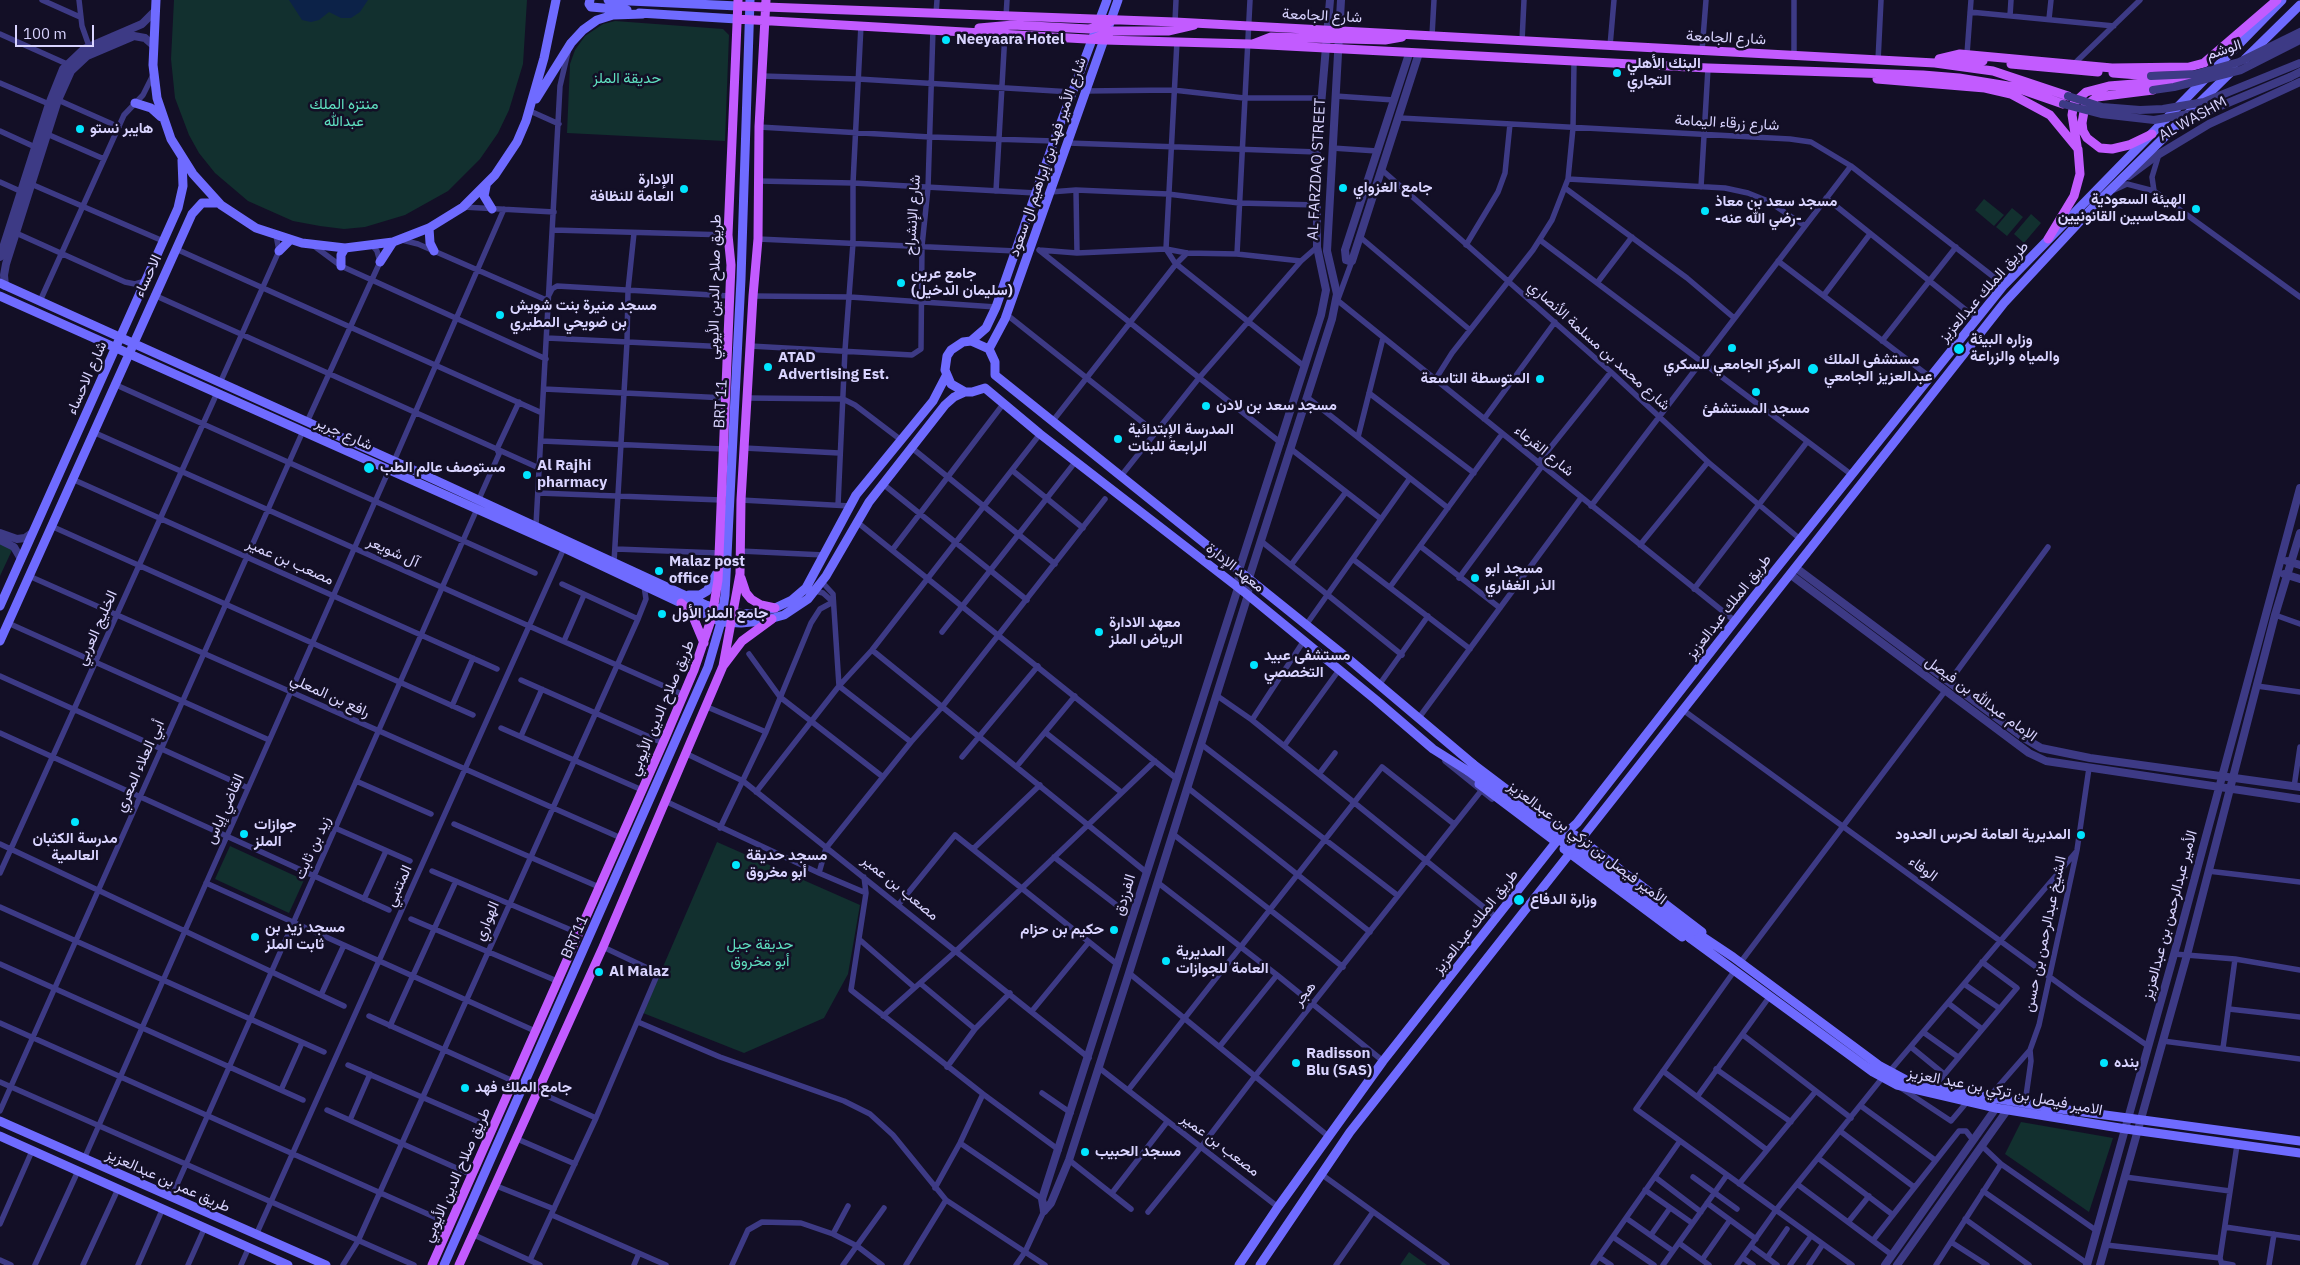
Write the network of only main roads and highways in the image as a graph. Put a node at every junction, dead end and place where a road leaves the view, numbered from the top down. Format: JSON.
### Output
{"nodes":[{"id":1,"x":156,"y":0,"type":"edge"},
{"id":2,"x":556,"y":0,"type":"edge"},
{"id":3,"x":590,"y":0,"type":"edge"},
{"id":4,"x":608,"y":0,"type":"edge"},
{"id":5,"x":1107,"y":0,"type":"edge"},
{"id":6,"x":1118,"y":0,"type":"edge"},
{"id":7,"x":2277,"y":0,"type":"edge"},
{"id":8,"x":2282,"y":0,"type":"edge"},
{"id":9,"x":646,"y":1,"type":"edge"},
{"id":10,"x":738,"y":3,"type":"edge"},
{"id":11,"x":752,"y":3,"type":"edge"},
{"id":12,"x":766,"y":3,"type":"edge"},
{"id":13,"x":2300,"y":5,"type":"edge"},
{"id":14,"x":644,"y":14,"type":"junction"},
{"id":15,"x":737,"y":19,"type":"junction"},
{"id":16,"x":751,"y":19,"type":"junction"},
{"id":17,"x":765,"y":19,"type":"junction"},
{"id":18,"x":1111,"y":20,"type":"junction"},
{"id":19,"x":1199,"y":23,"type":"junction"},
{"id":20,"x":1098,"y":24,"type":"junction"},
{"id":21,"x":966,"y":31,"type":"junction"},
{"id":22,"x":1408,"y":34,"type":"junction"},
{"id":23,"x":1105,"y":36,"type":"junction"},
{"id":24,"x":1093,"y":39,"type":"junction"},
{"id":25,"x":1327,"y":39,"type":"junction"},
{"id":26,"x":1339,"y":45,"type":"junction"},
{"id":27,"x":1939,"y":59,"type":"junction"},
{"id":28,"x":1914,"y":63,"type":"junction"},
{"id":29,"x":1817,"y":72,"type":"junction"},
{"id":30,"x":2196,"y":74,"type":"road end"},
{"id":31,"x":2151,"y":76,"type":"road end"},
{"id":32,"x":2153,"y":90,"type":"road end"},
{"id":33,"x":135,"y":103,"type":"road end"},
{"id":34,"x":530,"y":109,"type":"junction"},
{"id":35,"x":163,"y":120,"type":"junction"},
{"id":36,"x":2152,"y":134,"type":"junction"},
{"id":37,"x":2078,"y":149,"type":"junction"},
{"id":38,"x":181,"y":157,"type":"junction"},
{"id":39,"x":486,"y":186,"type":"junction"},
{"id":40,"x":221,"y":205,"type":"junction"},
{"id":41,"x":492,"y":209,"type":"road end"},
{"id":42,"x":429,"y":228,"type":"junction"},
{"id":43,"x":2048,"y":239,"type":"junction"},
{"id":44,"x":290,"y":240,"type":"junction"},
{"id":45,"x":396,"y":241,"type":"junction"},
{"id":46,"x":345,"y":248,"type":"junction"},
{"id":47,"x":279,"y":251,"type":"road end"},
{"id":48,"x":434,"y":251,"type":"road end"},
{"id":49,"x":380,"y":262,"type":"road end"},
{"id":50,"x":341,"y":266,"type":"road end"},
{"id":51,"x":3,"y":284,"type":"edge"},
{"id":52,"x":0,"y":296,"type":"edge"},
{"id":53,"x":127,"y":321,"type":"junction"},
{"id":54,"x":139,"y":327,"type":"junction"},
{"id":55,"x":108,"y":331,"type":"junction"},
{"id":56,"x":120,"y":337,"type":"junction"},
{"id":57,"x":970,"y":341,"type":"junction"},
{"id":58,"x":103,"y":342,"type":"junction"},
{"id":59,"x":132,"y":342,"type":"junction"},
{"id":60,"x":115,"y":348,"type":"junction"},
{"id":61,"x":145,"y":348,"type":"junction"},
{"id":62,"x":989,"y":350,"type":"junction"},
{"id":63,"x":128,"y":353,"type":"junction"},
{"id":64,"x":140,"y":358,"type":"junction"},
{"id":65,"x":108,"y":363,"type":"junction"},
{"id":66,"x":121,"y":368,"type":"junction"},
{"id":67,"x":946,"y":376,"type":"junction"},
{"id":68,"x":965,"y":392,"type":"junction"},
{"id":69,"x":305,"y":426,"type":"junction"},
{"id":70,"x":727,"y":564,"type":"joint"},
{"id":71,"x":718,"y":570,"type":"junction"},
{"id":72,"x":740,"y":574,"type":"junction"},
{"id":73,"x":1779,"y":590,"type":"junction"},
{"id":74,"x":683,"y":599,"type":"junction"},
{"id":75,"x":0,"y":606,"type":"edge"},
{"id":76,"x":775,"y":608,"type":"junction"},
{"id":77,"x":718,"y":615,"type":"junction"},
{"id":78,"x":733,"y":618,"type":"junction"},
{"id":79,"x":772,"y":618,"type":"junction"},
{"id":80,"x":0,"y":641,"type":"edge"},
{"id":81,"x":704,"y":644,"type":"junction"},
{"id":82,"x":1714,"y":649,"type":"junction"},
{"id":83,"x":723,"y":666,"type":"junction"},
{"id":84,"x":1419,"y":720,"type":"junction"},
{"id":85,"x":1433,"y":749,"type":"junction"},
{"id":86,"x":1471,"y":768,"type":"junction"},
{"id":87,"x":1546,"y":817,"type":"junction"},
{"id":88,"x":1539,"y":830,"type":"junction"},
{"id":89,"x":1570,"y":830,"type":"junction"},
{"id":90,"x":1579,"y":839,"type":"junction"},
{"id":91,"x":1556,"y":843,"type":"junction"},
{"id":92,"x":1567,"y":854,"type":"junction"},
{"id":93,"x":1605,"y":857,"type":"junction"},
{"id":94,"x":1590,"y":869,"type":"junction"},
{"id":95,"x":1692,"y":934,"type":"junction"},
{"id":96,"x":1740,"y":962,"type":"junction"},
{"id":97,"x":1735,"y":970,"type":"junction"},
{"id":98,"x":1886,"y":1075,"type":"junction"},
{"id":99,"x":0,"y":1121,"type":"edge"},
{"id":100,"x":0,"y":1136,"type":"edge"},
{"id":101,"x":2300,"y":1141,"type":"edge"},
{"id":102,"x":2300,"y":1152,"type":"edge"},
{"id":103,"x":288,"y":1265,"type":"edge"},
{"id":104,"x":326,"y":1265,"type":"edge"},
{"id":105,"x":432,"y":1265,"type":"edge"},
{"id":106,"x":444,"y":1265,"type":"edge"},
{"id":107,"x":459,"y":1265,"type":"edge"},
{"id":108,"x":1239,"y":1265,"type":"edge"},
{"id":109,"x":1260,"y":1265,"type":"edge"}],
"edges":[{"from":1,"to":35,"type":"main road"},
{"from":2,"to":34,"type":"main road"},
{"from":3,"to":14,"type":"main road"},
{"from":4,"to":9,"type":"main road","name":"شارع الجامعة"},
{"from":5,"to":20,"type":"main road","name":"شارع الأمير فهد بن إبراهيم ال سعود"},
{"from":6,"to":18,"type":"main road","name":"شارع الأمير فهد بن إبراهيم ال سعود"},
{"from":7,"to":27,"type":"main road"},
{"from":8,"to":36,"type":"main road","name":"طريق الملك عبدالعزيز"},
{"from":9,"to":10,"type":"main road","name":"شارع الجامعة"},
{"from":10,"to":11,"type":"main road","name":"شارع الجامعة"},
{"from":10,"to":15,"type":"main road","name":"طريق صلاح الدين الأيوبي"},
{"from":11,"to":12,"type":"main road","name":"شارع الجامعة"},
{"from":11,"to":16,"type":"main road","name":"BRT 11"},
{"from":12,"to":17,"type":"main road"},
{"from":12,"to":20,"type":"main road","name":"شارع الجامعة"},
{"from":13,"to":73,"type":"main road","name":"طريق الملك عبدالعزيز"},
{"from":14,"to":15,"type":"main road"},
{"from":14,"to":34,"type":"main road"},
{"from":15,"to":16,"type":"main road","name":"شارع الجامعة"},
{"from":15,"to":71,"type":"main road","name":"طريق صلاح الدين الأيوبي"},
{"from":16,"to":17,"type":"main road","name":"شارع الجامعة"},
{"from":16,"to":70,"type":"main road","name":"BRT 11"},
{"from":17,"to":21,"type":"main road","name":"شارع الجامعة"},
{"from":17,"to":72,"type":"main road"},
{"from":18,"to":19,"type":"main road","name":"شارع الجامعة"},
{"from":18,"to":20,"type":"main road","name":"شارع الجامعة"},
{"from":18,"to":23,"type":"main road","name":"شارع الأمير فهد بن إبراهيم ال سعود"},
{"from":19,"to":23,"type":"main road"},
{"from":19,"to":25,"type":"main road","name":"شارع الجامعة"},
{"from":20,"to":21,"type":"main road"},
{"from":20,"to":24,"type":"main road","name":"شارع الأمير فهد بن إبراهيم ال سعود"},
{"from":21,"to":24,"type":"main road","name":"شارع الجامعة"},
{"from":22,"to":25,"type":"main road","name":"شارع الجامعة"},
{"from":22,"to":26,"type":"main road"},
{"from":22,"to":28,"type":"main road","name":"شارع الجامعة"},
{"from":23,"to":24,"type":"main road","name":"شارع الجامعة"},
{"from":23,"to":25,"type":"main road","name":"شارع الجامعة"},
{"from":23,"to":62,"type":"main road","name":"شارع الأمير فهد بن إبراهيم ال سعود"},
{"from":24,"to":57,"type":"main road","name":"شارع الأمير فهد بن إبراهيم ال سعود"},
{"from":25,"to":26,"type":"main road","name":"شارع الجامعة"},
{"from":26,"to":29,"type":"main road","name":"شارع الجامعة"},
{"from":27,"to":28,"type":"main road"},
{"from":27,"to":31,"type":"main road"},
{"from":28,"to":29,"type":"main road","name":"شارع الجامعة"},
{"from":29,"to":37,"type":"main road"},
{"from":30,"to":37,"type":"main road"},
{"from":32,"to":36,"type":"main road"},
{"from":33,"to":35,"type":"main road"},
{"from":34,"to":39,"type":"main road"},
{"from":35,"to":38,"type":"main road"},
{"from":36,"to":43,"type":"main road","name":"طريق الملك عبدالعزيز"},
{"from":37,"to":43,"type":"main road"},
{"from":38,"to":40,"type":"main road"},
{"from":38,"to":53,"type":"main road","name":"شارع الاحساء"},
{"from":39,"to":41,"type":"main road"},
{"from":39,"to":42,"type":"main road"},
{"from":40,"to":44,"type":"main road"},
{"from":40,"to":54,"type":"main road","name":"الاحساء"},
{"from":42,"to":45,"type":"main road"},
{"from":42,"to":48,"type":"main road"},
{"from":43,"to":82,"type":"main road","name":"طريق الملك عبدالعزيز"},
{"from":44,"to":46,"type":"main road"},
{"from":44,"to":47,"type":"main road"},
{"from":45,"to":46,"type":"main road"},
{"from":45,"to":49,"type":"main road"},
{"from":46,"to":50,"type":"main road"},
{"from":51,"to":55,"type":"main road","name":"شارع جرير"},
{"from":52,"to":58,"type":"main road","name":"شارع جرير"},
{"from":53,"to":54,"type":"main road"},
{"from":53,"to":56,"type":"main road","name":"شارع الاحساء"},
{"from":54,"to":59,"type":"main road","name":"الاحساء"},
{"from":55,"to":56,"type":"main road","name":"شارع جرير"},
{"from":55,"to":58,"type":"main road"},
{"from":56,"to":59,"type":"main road","name":"شارع جرير"},
{"from":56,"to":60,"type":"main road","name":"شارع الاحساء"},
{"from":57,"to":62,"type":"main road"},
{"from":57,"to":67,"type":"main road","name":"شارع الأمير فهد بن إبراهيم ال سعود"},
{"from":58,"to":60,"type":"main road","name":"شارع جرير"},
{"from":59,"to":61,"type":"main road","name":"شارع جرير"},
{"from":59,"to":63,"type":"main road","name":"شارع الاحساء"},
{"from":60,"to":63,"type":"main road","name":"شارع جرير"},
{"from":60,"to":65,"type":"main road","name":"شارع الاحساء"},
{"from":61,"to":64,"type":"main road"},
{"from":61,"to":69,"type":"main road","name":"شارع جرير"},
{"from":62,"to":84,"type":"main road","name":"معهد الإدارة"},
{"from":63,"to":64,"type":"main road","name":"شارع جرير"},
{"from":63,"to":66,"type":"main road","name":"شارع الاحساء"},
{"from":64,"to":69,"type":"main road","name":"شارع جرير"},
{"from":65,"to":66,"type":"main road"},
{"from":65,"to":75,"type":"main road","name":"شارع الاحساء"},
{"from":66,"to":80,"type":"main road","name":"شارع الاحساء"},
{"from":67,"to":68,"type":"main road"},
{"from":67,"to":76,"type":"main road"},
{"from":68,"to":79,"type":"main road"},
{"from":68,"to":85,"type":"main road","name":"معهد الإدارة"},
{"from":69,"to":74,"type":"main road","name":"شارع جرير"},
{"from":69,"to":74,"type":"main road","name":"شارع جرير"},
{"from":70,"to":77,"type":"main road","name":"BRT11"},
{"from":71,"to":74,"type":"main road"},
{"from":71,"to":77,"type":"main road","name":"طريق صلاح الدين الأيوبي"},
{"from":72,"to":76,"type":"main road"},
{"from":72,"to":78,"type":"main road"},
{"from":73,"to":82,"type":"main road"},
{"from":73,"to":90,"type":"main road","name":"طريق الملك عبدالعزيز"},
{"from":74,"to":77,"type":"main road","name":"شارع جرير"},
{"from":74,"to":81,"type":"main road"},
{"from":76,"to":78,"type":"main road"},
{"from":77,"to":78,"type":"main road","name":"شارع جرير"},
{"from":77,"to":81,"type":"main road","name":"طريق صلاح الدين الأيوبي"},
{"from":77,"to":106,"type":"main road","name":"BRT11"},
{"from":78,"to":79,"type":"main road"},
{"from":78,"to":83,"type":"main road"},
{"from":79,"to":83,"type":"main road"},
{"from":81,"to":105,"type":"main road","name":"طريق صلاح الدين الأيوبي"},
{"from":82,"to":89,"type":"main road","name":"طريق الملك عبدالعزيز"},
{"from":83,"to":107,"type":"main road"},
{"from":84,"to":86,"type":"main road","name":"معهد الإدارة"},
{"from":84,"to":87,"type":"main road"},
{"from":85,"to":86,"type":"main road","name":"معهد الإدارة"},
{"from":85,"to":88,"type":"main road"},
{"from":86,"to":95,"type":"main road","bridge":true},
{"from":87,"to":88,"type":"main road"},
{"from":87,"to":89,"type":"main road"},
{"from":88,"to":91,"type":"main road"},
{"from":89,"to":90,"type":"main road"},
{"from":89,"to":91,"type":"main road","name":"طريق الملك عبدالعزيز"},
{"from":90,"to":92,"type":"main road","name":"طريق الملك عبدالعزيز"},
{"from":90,"to":93,"type":"main road"},
{"from":91,"to":92,"type":"main road"},
{"from":91,"to":108,"type":"main road","name":"طريق الملك عبدالعزيز"},
{"from":92,"to":94,"type":"main road"},
{"from":92,"to":109,"type":"main road","name":"طريق الملك عبدالعزيز"},
{"from":93,"to":94,"type":"main road"},
{"from":93,"to":96,"type":"main road"},
{"from":94,"to":97,"type":"main road"},
{"from":95,"to":96,"type":"main road","name":"الامير فيصل بن تركي بن عبد العزيز"},
{"from":95,"to":97,"type":"main road","name":"الامير فيصل بن تركي بن عبد العزيز"},
{"from":96,"to":98,"type":"main road","name":"الامير فيصل بن تركي بن عبد العزيز"},
{"from":97,"to":98,"type":"main road","name":"الامير فيصل بن تركي بن عبد العزيز"},
{"from":98,"to":101,"type":"main road","name":"الامير فيصل بن تركي بن عبد العزيز"},
{"from":98,"to":102,"type":"main road","name":"الامير فيصل بن تركي بن عبد العزيز"},
{"from":99,"to":104,"type":"main road","name":"طريق عمر بن عبدالعزيز"},
{"from":100,"to":103,"type":"main road","name":"طريق عمر بن عبدالعزيز"}]}
